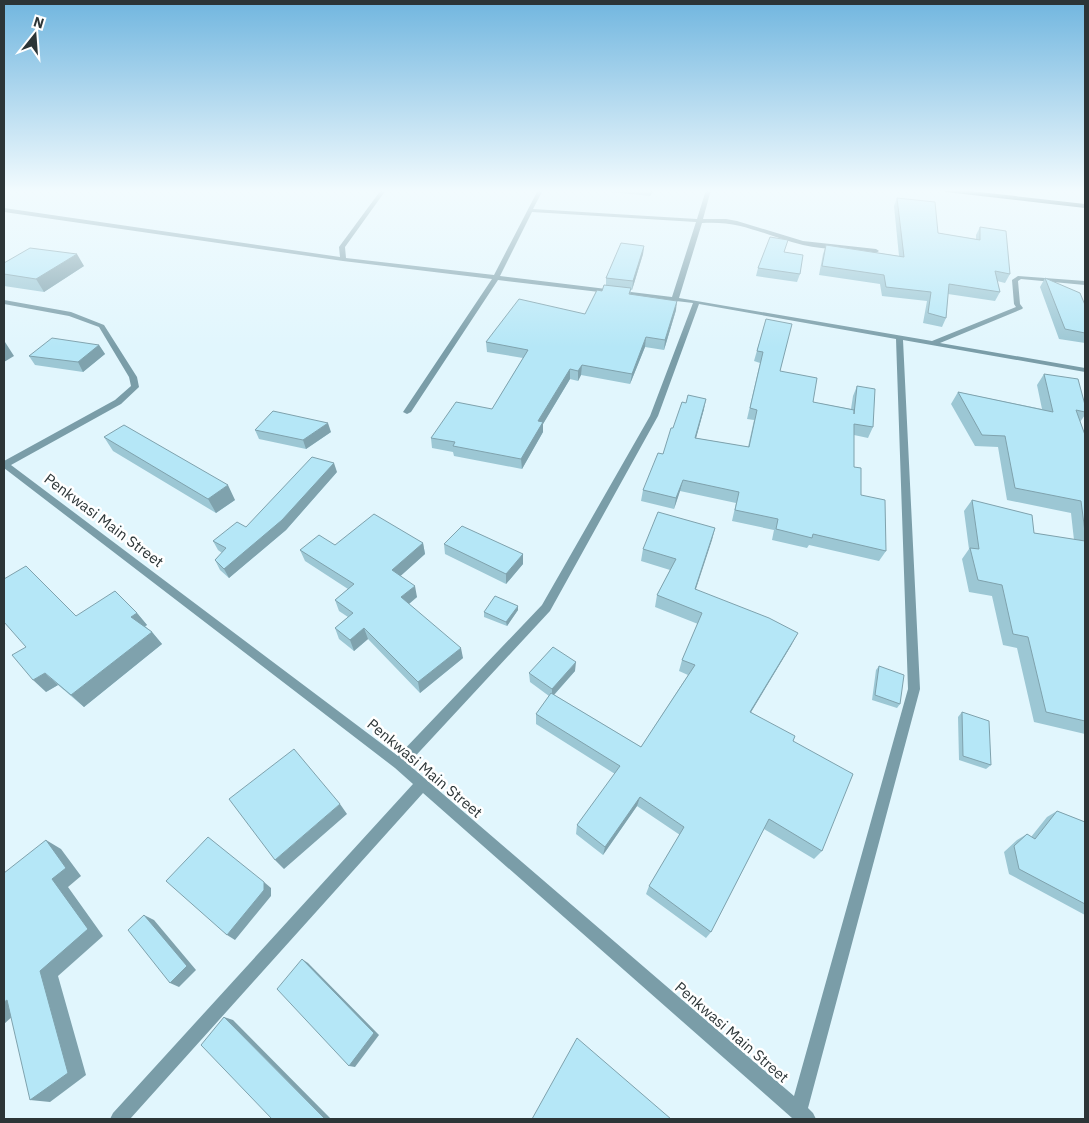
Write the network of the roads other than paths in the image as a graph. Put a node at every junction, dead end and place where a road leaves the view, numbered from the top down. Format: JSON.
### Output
{"nodes":[{"id":1,"x":228,"y":242,"type":"edge"},
{"id":2,"x":345,"y":242,"type":"edge"},
{"id":3,"x":513,"y":242,"type":"edge"},
{"id":4,"x":693,"y":242,"type":"edge"},
{"id":5,"x":802,"y":242,"type":"edge"},
{"id":6,"x":876,"y":251,"type":"edge"},
{"id":7,"x":343,"y":259,"type":"junction"},
{"id":8,"x":496,"y":278,"type":"junction"},
{"id":9,"x":1085,"y":283,"type":"edge"},
{"id":10,"x":675,"y":300,"type":"junction"},
{"id":11,"x":4,"y":302,"type":"edge"},
{"id":12,"x":698,"y":302,"type":"junction"},
{"id":13,"x":899,"y":338,"type":"junction"},
{"id":14,"x":932,"y":343,"type":"junction"},
{"id":15,"x":1085,"y":370,"type":"edge"},
{"id":16,"x":407,"y":412,"type":"dead end"},
{"id":17,"x":4,"y":464,"type":"edge"},
{"id":18,"x":399,"y":764,"type":"junction"},
{"id":19,"x":422,"y":784,"type":"junction"},
{"id":20,"x":802,"y":1115,"type":"edge"},
{"id":21,"x":119,"y":1119,"type":"edge"}],
"edges":[{"from":1,"to":7,"type":"street"},
{"from":2,"to":7,"type":"street"},
{"from":3,"to":8,"type":"street"},
{"from":4,"to":10,"type":"street"},
{"from":5,"to":6,"type":"street"},
{"from":7,"to":8,"type":"street"},
{"from":8,"to":10,"type":"street"},
{"from":8,"to":16,"type":"street"},
{"from":9,"to":14,"type":"street"},
{"from":10,"to":12,"type":"street"},
{"from":11,"to":17,"type":"street"},
{"from":12,"to":13,"type":"street"},
{"from":12,"to":18,"type":"street"},
{"from":13,"to":14,"type":"street"},
{"from":13,"to":20,"type":"street"},
{"from":14,"to":15,"type":"street"},
{"from":17,"to":18,"type":"street","name":"Penkwasi Main Street"},
{"from":18,"to":19,"type":"street","name":"Penkwasi Main Street"},
{"from":19,"to":20,"type":"street","name":"Penkwasi Main Street"},
{"from":19,"to":21,"type":"street"}]}
